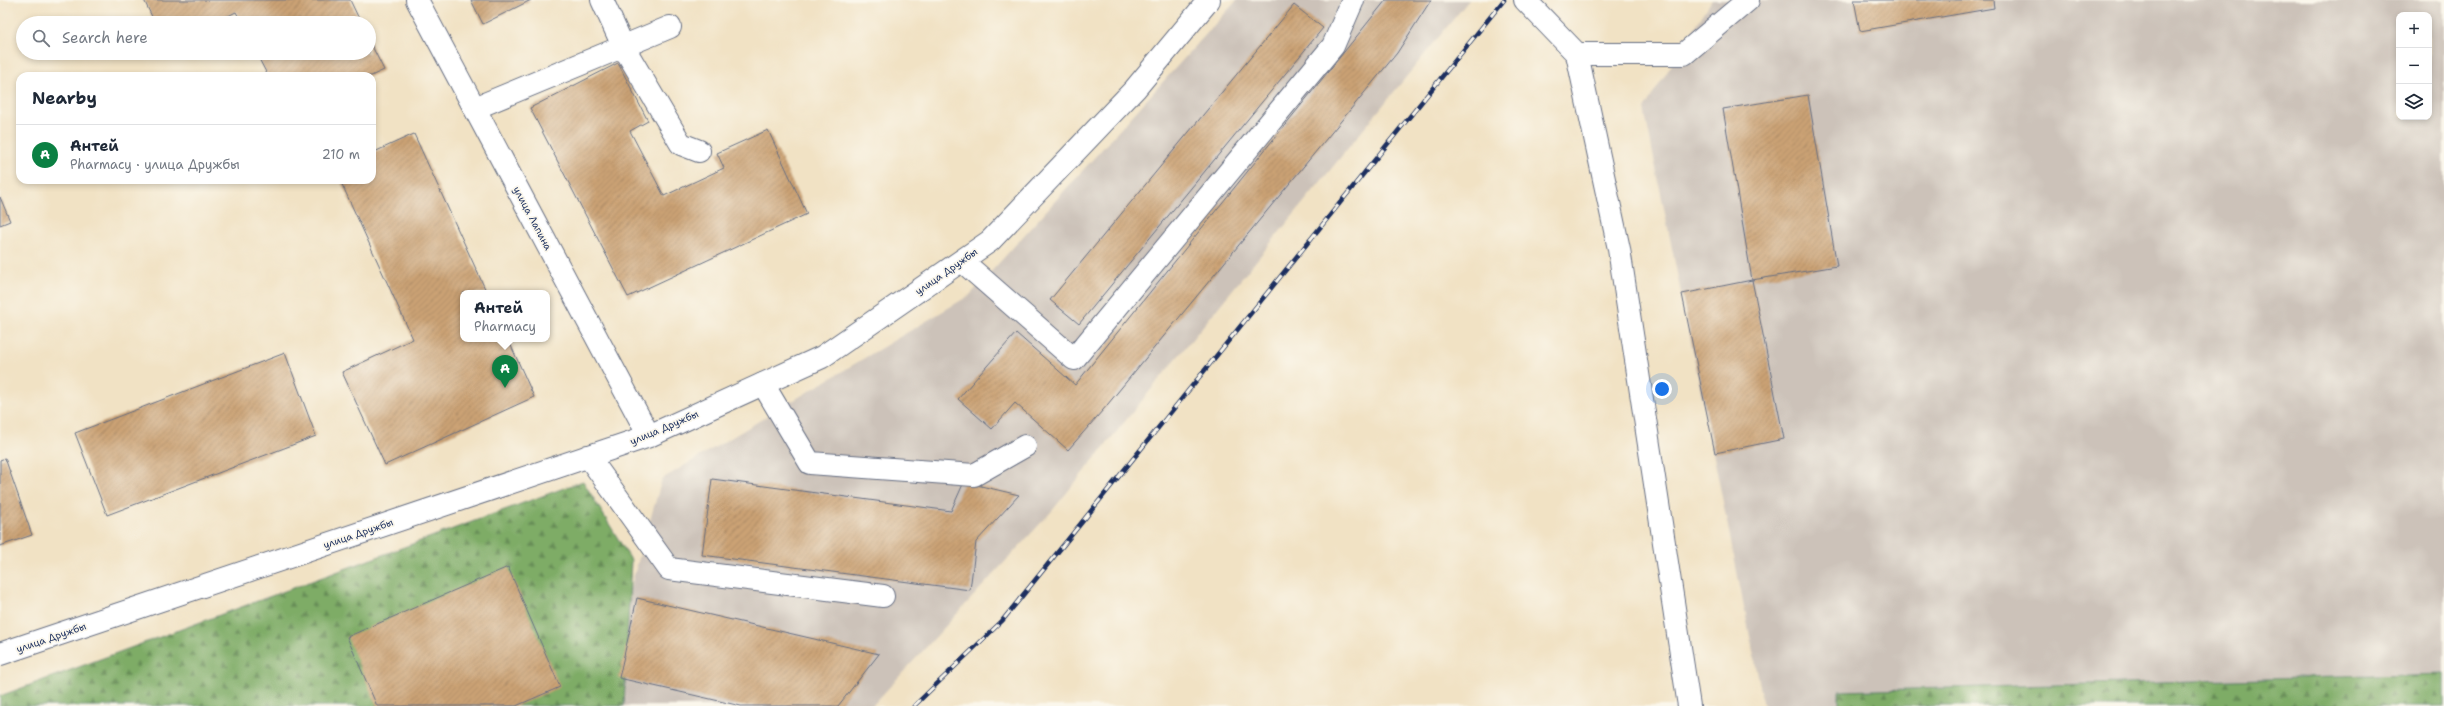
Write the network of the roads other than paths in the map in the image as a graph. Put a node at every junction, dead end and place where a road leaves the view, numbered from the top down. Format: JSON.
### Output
{"nodes":[{"id":1,"x":417,"y":0,"type":"edge"},
{"id":2,"x":602,"y":0,"type":"edge"},
{"id":3,"x":1208,"y":0,"type":"edge"},
{"id":4,"x":1353,"y":0,"type":"edge"},
{"id":5,"x":1526,"y":0,"type":"edge"},
{"id":6,"x":1748,"y":0,"type":"edge"},
{"id":7,"x":670,"y":26,"type":"dead end"},
{"id":8,"x":623,"y":46,"type":"junction"},
{"id":9,"x":1577,"y":54,"type":"junction"},
{"id":10,"x":475,"y":108,"type":"junction"},
{"id":11,"x":699,"y":151,"type":"dead end"},
{"id":12,"x":962,"y":261,"type":"junction"},
{"id":13,"x":763,"y":384,"type":"junction"},
{"id":14,"x":648,"y":436,"type":"junction"},
{"id":15,"x":1025,"y":446,"type":"dead end"},
{"id":16,"x":588,"y":456,"type":"junction"},
{"id":17,"x":883,"y":596,"type":"dead end"},
{"id":18,"x":0,"y":654,"type":"edge"},
{"id":19,"x":1689,"y":706,"type":"edge"}],
"edges":[{"from":1,"to":10,"type":"street","name":"улица Лапина"},
{"from":2,"to":8,"type":"street"},
{"from":3,"to":12,"type":"street","name":"улица Дружбы"},
{"from":4,"to":12,"type":"street"},
{"from":5,"to":9,"type":"street"},
{"from":6,"to":9,"type":"street"},
{"from":7,"to":8,"type":"street"},
{"from":8,"to":10,"type":"street"},
{"from":8,"to":11,"type":"street"},
{"from":9,"to":19,"type":"street"},
{"from":10,"to":14,"type":"street","name":"улица Лапина"},
{"from":12,"to":13,"type":"street","name":"улица Дружбы"},
{"from":13,"to":14,"type":"street","name":"улица Дружбы"},
{"from":13,"to":15,"type":"street"},
{"from":14,"to":16,"type":"street","name":"улица Дружбы"},
{"from":16,"to":17,"type":"street"},
{"from":16,"to":18,"type":"street","name":"улица Дружбы"}]}
